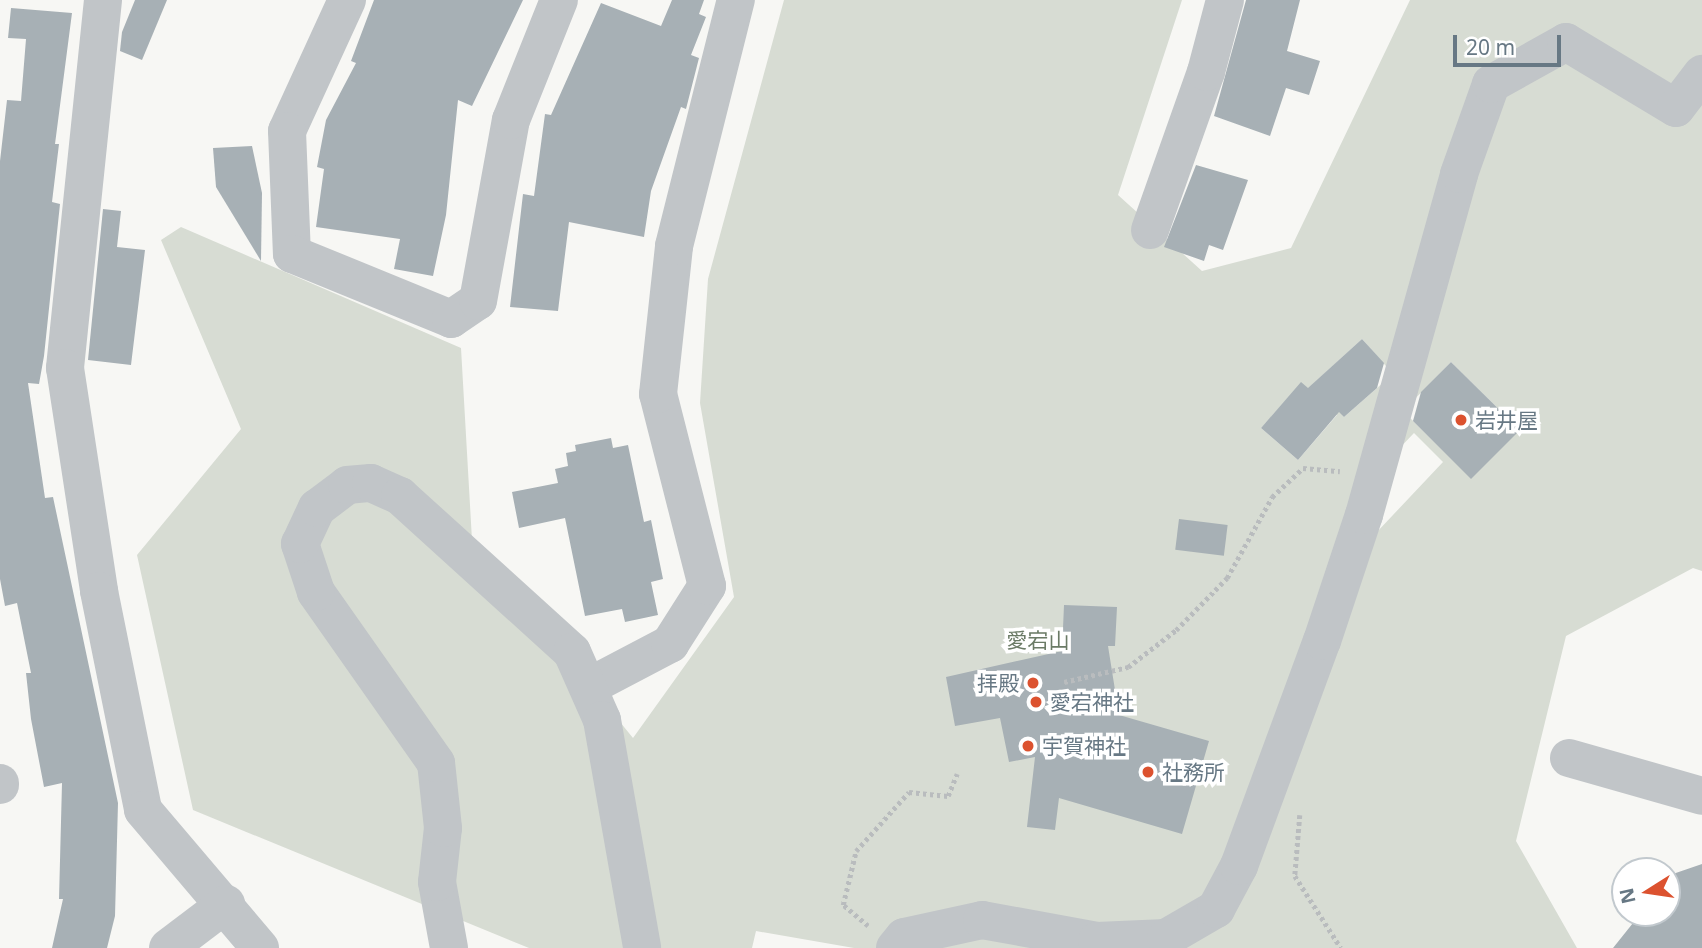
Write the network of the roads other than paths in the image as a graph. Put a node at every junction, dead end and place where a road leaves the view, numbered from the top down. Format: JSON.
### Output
{"nodes":[{"id":1,"x":103,"y":0,"type":"edge"},
{"id":2,"x":347,"y":0,"type":"edge"},
{"id":3,"x":559,"y":0,"type":"edge"},
{"id":4,"x":736,"y":0,"type":"edge"},
{"id":5,"x":1225,"y":0,"type":"edge"},
{"id":6,"x":1702,"y":74,"type":"edge"},
{"id":7,"x":1150,"y":230,"type":"dead end"},
{"id":8,"x":588,"y":687,"type":"junction"},
{"id":9,"x":1569,"y":758,"type":"dead end"},
{"id":10,"x":1702,"y":796,"type":"edge"},
{"id":11,"x":226,"y":904,"type":"junction"},
{"id":12,"x":880,"y":944,"type":"edge"},
{"id":13,"x":168,"y":948,"type":"edge"},
{"id":14,"x":260,"y":948,"type":"edge"},
{"id":15,"x":449,"y":948,"type":"edge"},
{"id":16,"x":642,"y":948,"type":"edge"}],
"edges":[{"from":1,"to":11,"type":"street"},
{"from":2,"to":3,"type":"street"},
{"from":4,"to":8,"type":"street"},
{"from":5,"to":7,"type":"street"},
{"from":6,"to":12,"type":"street"},
{"from":8,"to":15,"type":"street"},
{"from":8,"to":16,"type":"street"},
{"from":9,"to":10,"type":"street"},
{"from":11,"to":13,"type":"street"},
{"from":11,"to":14,"type":"street"}]}
